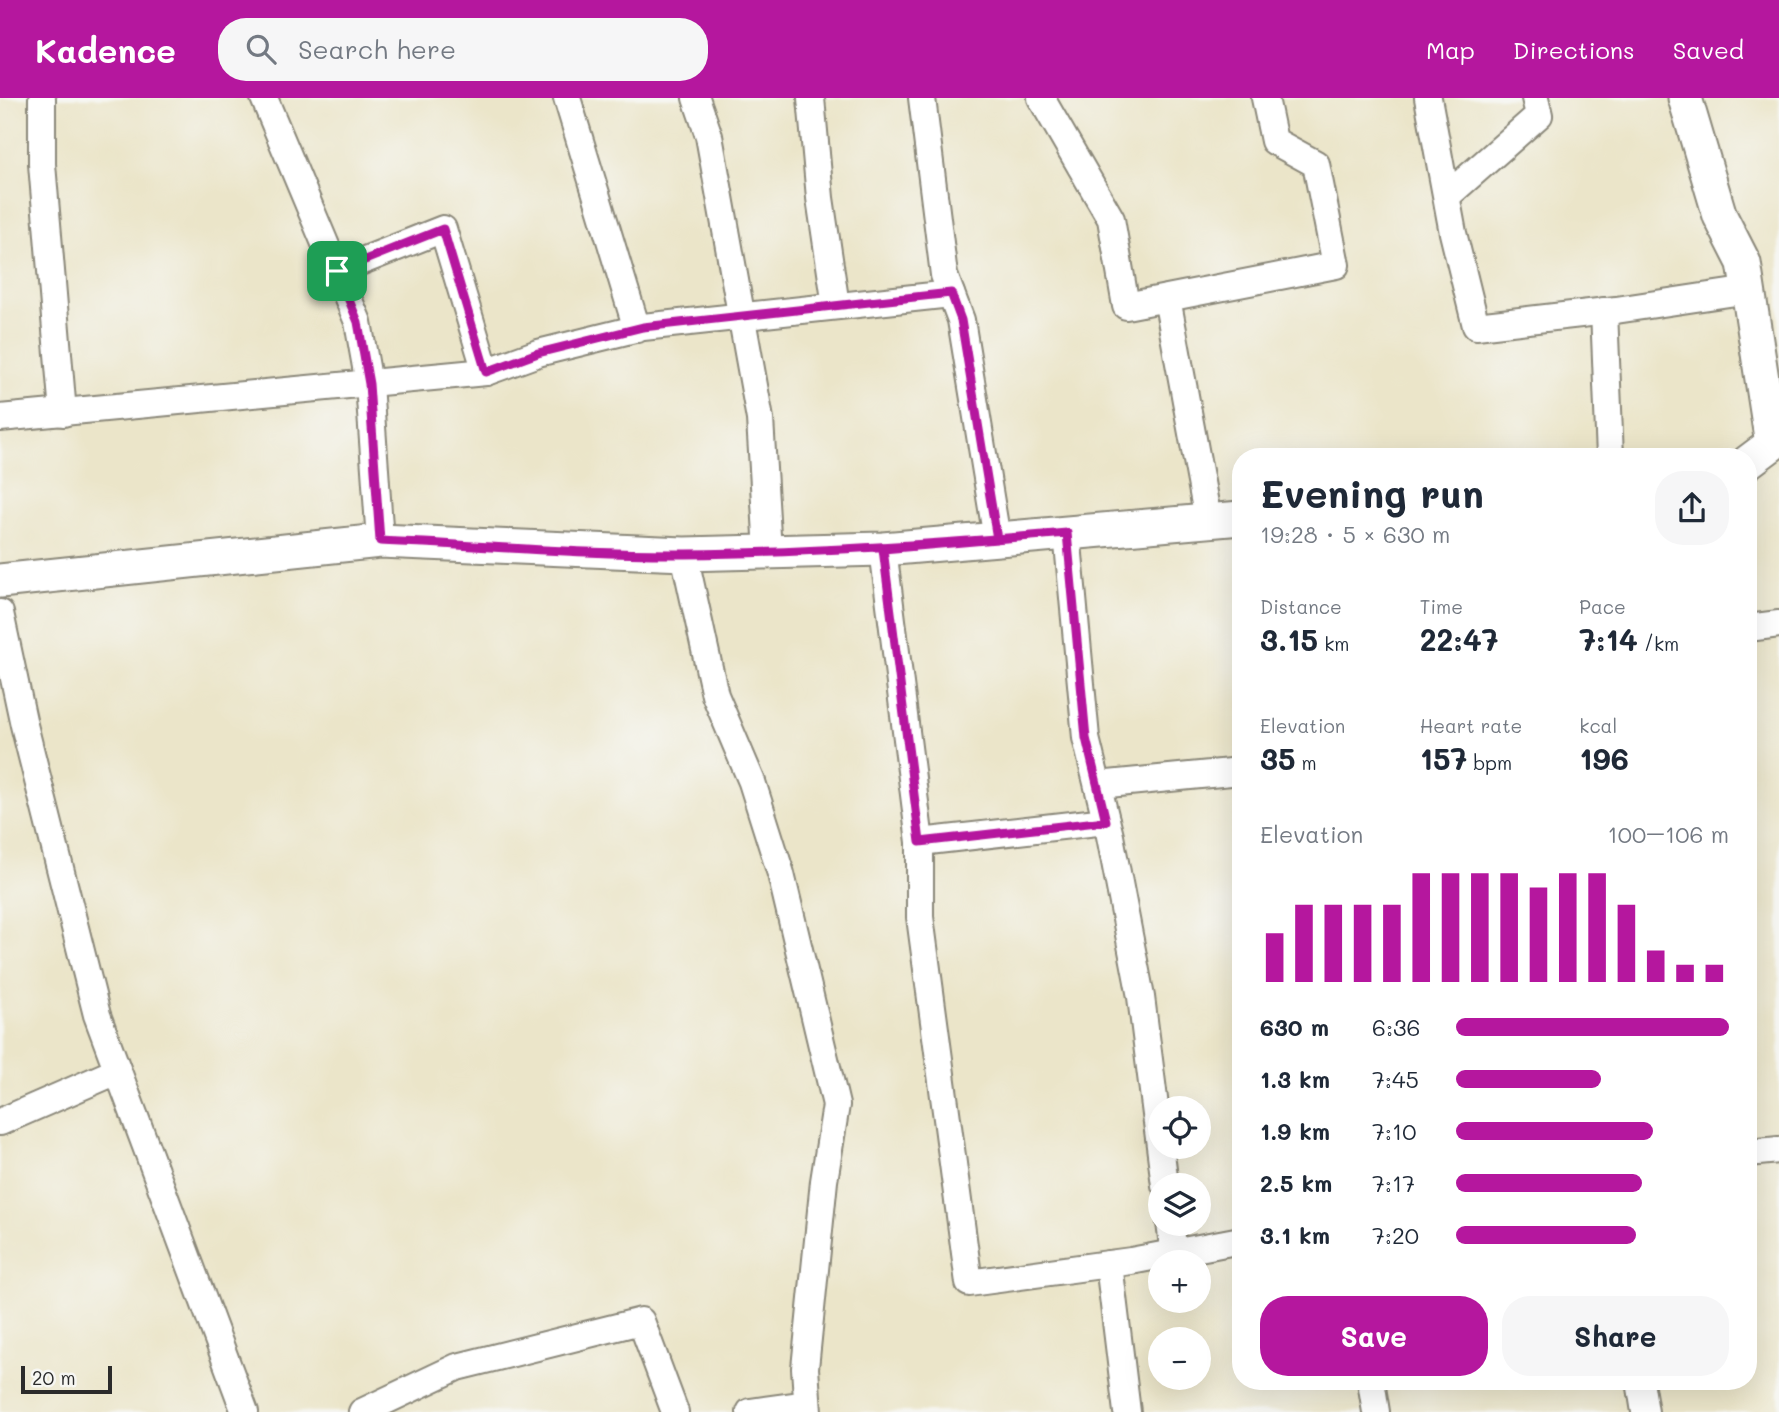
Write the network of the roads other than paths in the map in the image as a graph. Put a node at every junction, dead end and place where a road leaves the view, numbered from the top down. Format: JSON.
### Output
{"nodes":[{"id":1,"x":42,"y":98,"type":"edge"},
{"id":2,"x":264,"y":98,"type":"edge"},
{"id":3,"x":567,"y":98,"type":"edge"},
{"id":4,"x":696,"y":98,"type":"edge"},
{"id":5,"x":811,"y":98,"type":"edge"},
{"id":6,"x":922,"y":98,"type":"edge"},
{"id":7,"x":1041,"y":98,"type":"edge"},
{"id":8,"x":1265,"y":98,"type":"edge"},
{"id":9,"x":1427,"y":98,"type":"edge"},
{"id":10,"x":1685,"y":98,"type":"edge"},
{"id":11,"x":1544,"y":104,"type":"edge"},
{"id":12,"x":1447,"y":196,"type":"junction"},
{"id":13,"x":337,"y":271,"type":"junction"},
{"id":14,"x":1749,"y":290,"type":"junction"},
{"id":15,"x":951,"y":293,"type":"junction"},
{"id":16,"x":1167,"y":298,"type":"junction"},
{"id":17,"x":836,"y":306,"type":"junction"},
{"id":18,"x":1604,"y":311,"type":"junction"},
{"id":19,"x":739,"y":315,"type":"junction"},
{"id":20,"x":637,"y":328,"type":"junction"},
{"id":21,"x":486,"y":372,"type":"junction"},
{"id":22,"x":369,"y":384,"type":"junction"},
{"id":23,"x":63,"y":413,"type":"junction"},
{"id":24,"x":0,"y":418,"type":"edge"},
{"id":25,"x":1610,"y":448,"type":"edge"},
{"id":26,"x":1757,"y":455,"type":"edge"},
{"id":27,"x":1225,"y":519,"type":"edge"},
{"id":28,"x":1067,"y":533,"type":"junction"},
{"id":29,"x":997,"y":539,"type":"junction"},
{"id":30,"x":380,"y":541,"type":"junction"},
{"id":31,"x":883,"y":549,"type":"junction"},
{"id":32,"x":768,"y":552,"type":"junction"},
{"id":33,"x":684,"y":554,"type":"junction"},
{"id":34,"x":0,"y":581,"type":"edge"},
{"id":35,"x":0,"y":613,"type":"edge"},
{"id":36,"x":1779,"y":624,"type":"edge"},
{"id":37,"x":1757,"y":627,"type":"edge"},
{"id":38,"x":1232,"y":772,"type":"edge"},
{"id":39,"x":1098,"y":785,"type":"junction"},
{"id":40,"x":1106,"y":821,"type":"junction"},
{"id":41,"x":920,"y":842,"type":"junction"},
{"id":42,"x":117,"y":1070,"type":"junction"},
{"id":43,"x":0,"y":1122,"type":"edge"},
{"id":44,"x":1779,"y":1150,"type":"edge"},
{"id":45,"x":1757,"y":1152,"type":"edge"},
{"id":46,"x":1163,"y":1173,"type":"edge"},
{"id":47,"x":1232,"y":1242,"type":"edge"},
{"id":48,"x":1189,"y":1250,"type":"edge"},
{"id":49,"x":1148,"y":1257,"type":"edge"},
{"id":50,"x":1109,"y":1264,"type":"junction"},
{"id":51,"x":1372,"y":1390,"type":"edge"},
{"id":52,"x":1641,"y":1390,"type":"edge"},
{"id":53,"x":808,"y":1408,"type":"edge"},
{"id":54,"x":245,"y":1412,"type":"edge"},
{"id":55,"x":362,"y":1412,"type":"edge"},
{"id":56,"x":675,"y":1412,"type":"edge"},
{"id":57,"x":750,"y":1412,"type":"edge"},
{"id":58,"x":1127,"y":1412,"type":"edge"},
{"id":59,"x":1376,"y":1412,"type":"edge"},
{"id":60,"x":1645,"y":1412,"type":"edge"}],
"edges":[{"from":1,"to":23,"type":"street"},
{"from":2,"to":13,"type":"street"},
{"from":3,"to":20,"type":"street"},
{"from":4,"to":19,"type":"street"},
{"from":5,"to":17,"type":"street"},
{"from":6,"to":15,"type":"street"},
{"from":7,"to":16,"type":"street"},
{"from":8,"to":16,"type":"street"},
{"from":9,"to":12,"type":"street"},
{"from":10,"to":14,"type":"street"},
{"from":11,"to":12,"type":"street"},
{"from":12,"to":18,"type":"street"},
{"from":13,"to":21,"type":"street"},
{"from":13,"to":22,"type":"street"},
{"from":14,"to":18,"type":"street"},
{"from":14,"to":26,"type":"street"},
{"from":15,"to":17,"type":"street"},
{"from":15,"to":29,"type":"street"},
{"from":16,"to":27,"type":"street"},
{"from":17,"to":19,"type":"street"},
{"from":18,"to":25,"type":"street"},
{"from":19,"to":20,"type":"street"},
{"from":19,"to":32,"type":"street"},
{"from":20,"to":21,"type":"street"},
{"from":21,"to":22,"type":"street"},
{"from":22,"to":23,"type":"street"},
{"from":22,"to":30,"type":"street"},
{"from":23,"to":24,"type":"street"},
{"from":27,"to":28,"type":"street"},
{"from":28,"to":29,"type":"street"},
{"from":28,"to":39,"type":"street"},
{"from":29,"to":31,"type":"street"},
{"from":30,"to":33,"type":"street"},
{"from":30,"to":34,"type":"street"},
{"from":31,"to":32,"type":"street"},
{"from":31,"to":41,"type":"street"},
{"from":32,"to":33,"type":"street"},
{"from":33,"to":53,"type":"street"},
{"from":35,"to":42,"type":"street"},
{"from":36,"to":37,"type":"street"},
{"from":38,"to":39,"type":"street"},
{"from":39,"to":40,"type":"street"},
{"from":40,"to":41,"type":"street"},
{"from":40,"to":46,"type":"street"},
{"from":41,"to":50,"type":"street"},
{"from":42,"to":43,"type":"street"},
{"from":42,"to":54,"type":"street"},
{"from":44,"to":45,"type":"street"},
{"from":47,"to":48,"type":"street"},
{"from":49,"to":50,"type":"street"},
{"from":50,"to":58,"type":"street"},
{"from":51,"to":59,"type":"street"},
{"from":52,"to":60,"type":"street"},
{"from":53,"to":57,"type":"street"},
{"from":55,"to":56,"type":"street"}]}
